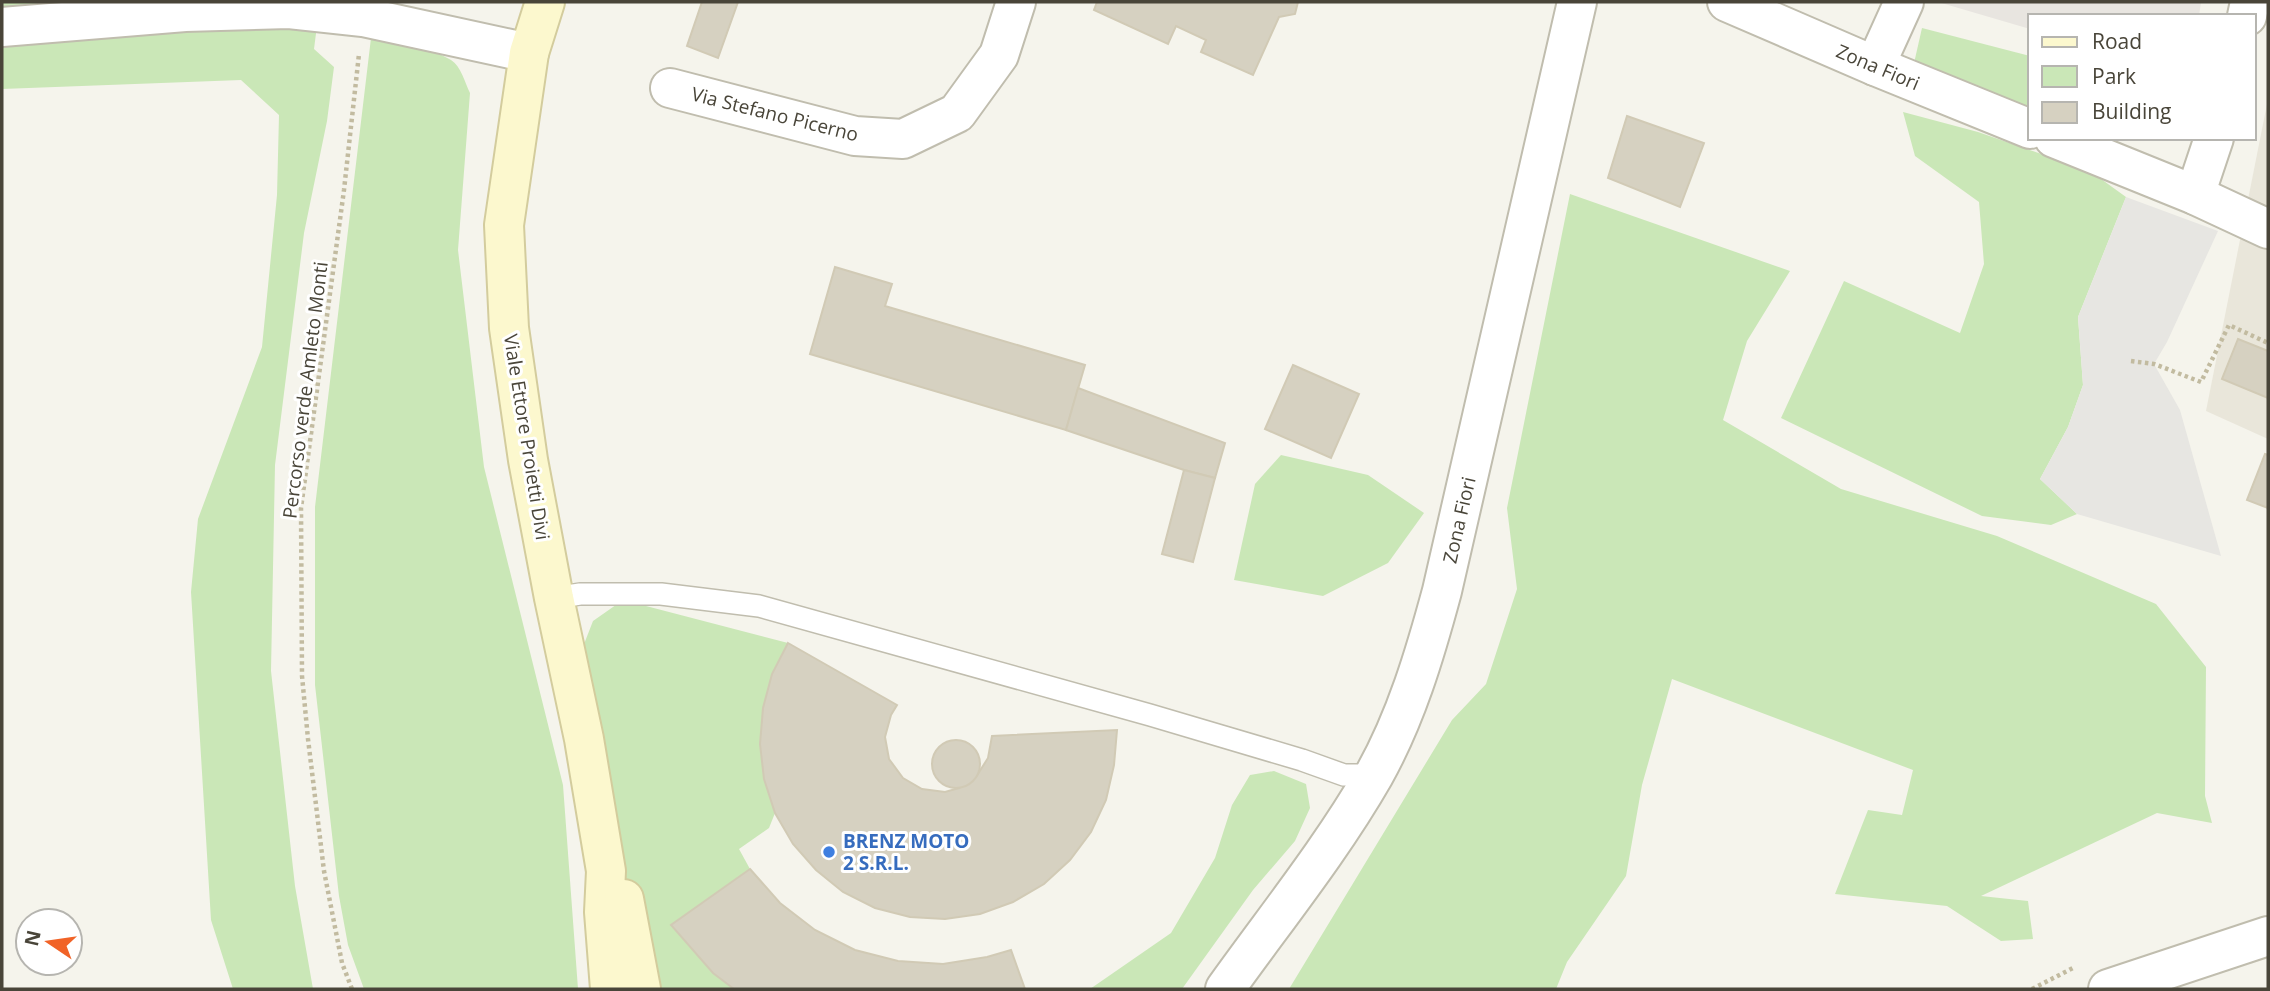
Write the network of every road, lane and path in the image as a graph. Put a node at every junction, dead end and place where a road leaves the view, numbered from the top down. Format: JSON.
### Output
{"nodes":[{"id":1,"x":545,"y":2,"type":"edge"},
{"id":2,"x":1016,"y":2,"type":"edge"},
{"id":3,"x":1577,"y":2,"type":"edge"},
{"id":4,"x":1727,"y":2,"type":"edge"},
{"id":5,"x":1904,"y":2,"type":"edge"},
{"id":6,"x":363,"y":17,"type":"junction"},
{"id":7,"x":2,"y":27,"type":"edge"},
{"id":8,"x":530,"y":53,"type":"junction"},
{"id":9,"x":1875,"y":66,"type":"junction"},
{"id":10,"x":670,"y":88,"type":"dead end"},
{"id":11,"x":2028,"y":128,"type":"edge"},
{"id":12,"x":2059,"y":140,"type":"edge"},
{"id":13,"x":2213,"y":140,"type":"edge"},
{"id":14,"x":2195,"y":195,"type":"junction"},
{"id":15,"x":2268,"y":229,"type":"edge"},
{"id":16,"x":2268,"y":343,"type":"edge"},
{"id":17,"x":2131,"y":360,"type":"dead end"},
{"id":18,"x":554,"y":598,"type":"junction"},
{"id":19,"x":1374,"y":775,"type":"junction"},
{"id":20,"x":606,"y":871,"type":"junction"},
{"id":21,"x":2268,"y":936,"type":"edge"},
{"id":22,"x":352,"y":989,"type":"edge"},
{"id":23,"x":610,"y":989,"type":"edge"},
{"id":24,"x":641,"y":989,"type":"edge"},
{"id":25,"x":1225,"y":989,"type":"edge"},
{"id":26,"x":2108,"y":989,"type":"edge"}],
"edges":[{"from":1,"to":8,"type":"main road","name":"Viale Ettore Proietti Divi"},
{"from":2,"to":10,"type":"street","name":"Via Stefano Picerno"},
{"from":3,"to":19,"type":"street","name":"Zona Fiori"},
{"from":4,"to":9,"type":"street","name":"Zona Fiori"},
{"from":5,"to":9,"type":"street"},
{"from":6,"to":7,"type":"street"},
{"from":6,"to":8,"type":"street"},
{"from":6,"to":22,"type":"path","name":"Percorso verde Amleto Monti"},
{"from":8,"to":18,"type":"main road","name":"Viale Ettore Proietti Divi"},
{"from":9,"to":11,"type":"street","name":"Zona Fiori"},
{"from":12,"to":14,"type":"street"},
{"from":13,"to":14,"type":"street"},
{"from":14,"to":15,"type":"street"},
{"from":16,"to":17,"type":"path"},
{"from":18,"to":19,"type":"lane"},
{"from":18,"to":20,"type":"main road","name":"Viale Ettore Proietti Divi"},
{"from":19,"to":25,"type":"street","name":"Zona Fiori"},
{"from":20,"to":23,"type":"main road","name":"Viale Ettore Proietti Divi"},
{"from":20,"to":24,"type":"main road","name":"Viale Ettore Proietti Divi"},
{"from":21,"to":26,"type":"street"}]}
